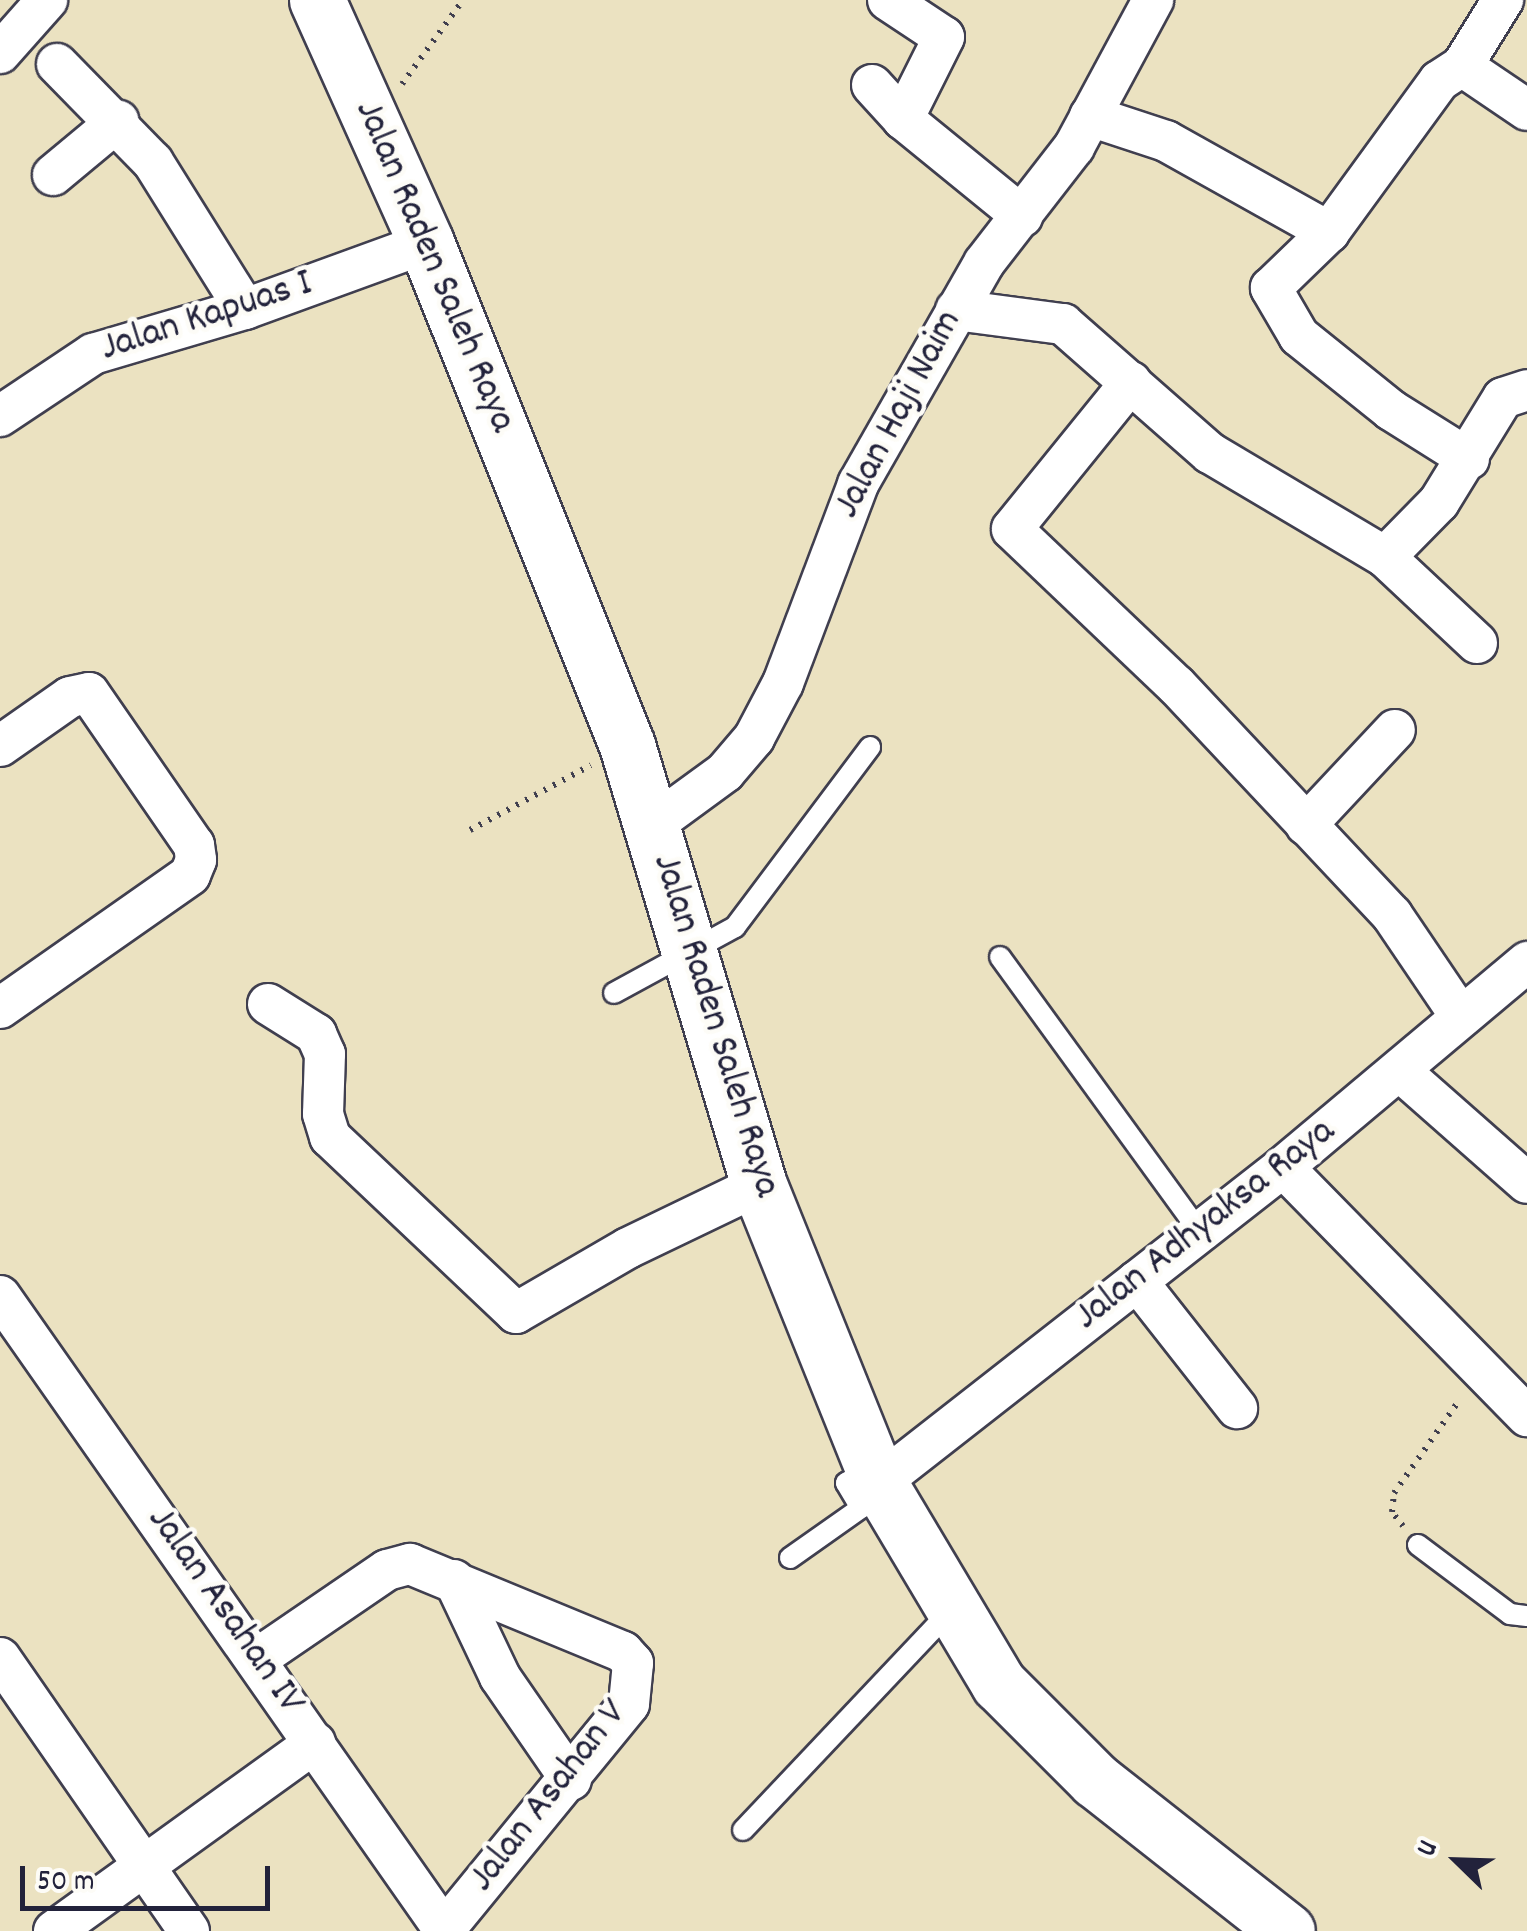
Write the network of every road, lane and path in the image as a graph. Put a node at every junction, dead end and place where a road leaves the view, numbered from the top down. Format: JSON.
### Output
{"nodes":[{"id":1,"x":47,"y":0,"type":"edge"},
{"id":2,"x":317,"y":0,"type":"edge"},
{"id":3,"x":463,"y":0,"type":"edge"},
{"id":4,"x":888,"y":0,"type":"edge"},
{"id":5,"x":1153,"y":0,"type":"edge"},
{"id":6,"x":1503,"y":0,"type":"edge"},
{"id":7,"x":0,"y":53,"type":"edge"},
{"id":8,"x":57,"y":64,"type":"dead end"},
{"id":9,"x":414,"y":64,"type":"dead end"},
{"id":10,"x":1462,"y":66,"type":"junction"},
{"id":11,"x":872,"y":85,"type":"dead end"},
{"id":12,"x":1527,"y":110,"type":"edge"},
{"id":13,"x":1090,"y":116,"type":"junction"},
{"id":14,"x":903,"y":119,"type":"junction"},
{"id":15,"x":118,"y":121,"type":"junction"},
{"id":16,"x":53,"y":175,"type":"dead end"},
{"id":17,"x":1022,"y":216,"type":"junction"},
{"id":18,"x":1328,"y":232,"type":"junction"},
{"id":19,"x":426,"y":243,"type":"junction"},
{"id":20,"x":246,"y":309,"type":"junction"},
{"id":21,"x":956,"y":310,"type":"junction"},
{"id":22,"x":1132,"y":382,"type":"junction"},
{"id":23,"x":1527,"y":390,"type":"edge"},
{"id":24,"x":0,"y":416,"type":"edge"},
{"id":25,"x":1469,"y":459,"type":"junction"},
{"id":26,"x":1385,"y":557,"type":"junction"},
{"id":27,"x":1477,"y":644,"type":"dead end"},
{"id":28,"x":1395,"y":730,"type":"dead end"},
{"id":29,"x":627,"y":745,"type":"junction"},
{"id":30,"x":0,"y":746,"type":"edge"},
{"id":31,"x":870,"y":747,"type":"dead end"},
{"id":32,"x":654,"y":824,"type":"junction"},
{"id":33,"x":1306,"y":825,"type":"junction"},
{"id":34,"x":470,"y":830,"type":"dead end"},
{"id":35,"x":694,"y":952,"type":"junction"},
{"id":36,"x":1000,"y":957,"type":"dead end"},
{"id":37,"x":1527,"y":962,"type":"edge"},
{"id":38,"x":614,"y":993,"type":"dead end"},
{"id":39,"x":268,"y":1004,"type":"dead end"},
{"id":40,"x":0,"y":1008,"type":"edge"},
{"id":41,"x":1461,"y":1017,"type":"junction"},
{"id":42,"x":1400,"y":1071,"type":"junction"},
{"id":43,"x":1283,"y":1167,"type":"junction"},
{"id":44,"x":1527,"y":1183,"type":"edge"},
{"id":45,"x":759,"y":1185,"type":"junction"},
{"id":46,"x":1200,"y":1232,"type":"junction"},
{"id":47,"x":1137,"y":1281,"type":"junction"},
{"id":48,"x":0,"y":1296,"type":"edge"},
{"id":49,"x":1481,"y":1370,"type":"junction"},
{"id":50,"x":1237,"y":1408,"type":"dead end"},
{"id":51,"x":1527,"y":1416,"type":"edge"},
{"id":52,"x":876,"y":1475,"type":"junction"},
{"id":53,"x":1418,"y":1546,"type":"joint"},
{"id":54,"x":790,"y":1558,"type":"dead end"},
{"id":55,"x":454,"y":1580,"type":"junction"},
{"id":56,"x":950,"y":1611,"type":"junction"},
{"id":57,"x":1527,"y":1616,"type":"edge"},
{"id":58,"x":258,"y":1658,"type":"junction"},
{"id":59,"x":3,"y":1669,"type":"edge"},
{"id":60,"x":316,"y":1742,"type":"junction"},
{"id":61,"x":571,"y":1780,"type":"junction"},
{"id":62,"x":743,"y":1830,"type":"dead end"},
{"id":63,"x":146,"y":1867,"type":"junction"},
{"id":64,"x":444,"y":1930,"type":"edge"},
{"id":65,"x":1282,"y":1930,"type":"edge"},
{"id":66,"x":54,"y":1931,"type":"edge"},
{"id":67,"x":189,"y":1931,"type":"edge"}],
"edges":[{"from":1,"to":7,"type":"street"},
{"from":2,"to":19,"type":"main road","name":"Jalan Raden Saleh Raya"},
{"from":3,"to":9,"type":"path"},
{"from":4,"to":14,"type":"street"},
{"from":5,"to":13,"type":"street","name":"Jalan Haji Naim"},
{"from":6,"to":10,"type":"street"},
{"from":8,"to":15,"type":"street"},
{"from":10,"to":12,"type":"street"},
{"from":10,"to":18,"type":"street"},
{"from":11,"to":14,"type":"street"},
{"from":13,"to":17,"type":"street","name":"Jalan Haji Naim"},
{"from":13,"to":18,"type":"street"},
{"from":14,"to":17,"type":"street"},
{"from":15,"to":16,"type":"street"},
{"from":15,"to":20,"type":"street"},
{"from":17,"to":21,"type":"street","name":"Jalan Haji Naim"},
{"from":18,"to":25,"type":"street"},
{"from":19,"to":20,"type":"street","name":"Jalan Kapuas I"},
{"from":19,"to":29,"type":"main road","name":"Jalan Raden Saleh Raya"},
{"from":20,"to":24,"type":"street","name":"Jalan Kapuas I"},
{"from":21,"to":22,"type":"street"},
{"from":21,"to":32,"type":"street","name":"Jalan Haji Naim"},
{"from":22,"to":26,"type":"street"},
{"from":22,"to":33,"type":"street"},
{"from":23,"to":25,"type":"street"},
{"from":25,"to":26,"type":"street"},
{"from":26,"to":27,"type":"street"},
{"from":28,"to":33,"type":"street"},
{"from":29,"to":32,"type":"main road","name":"Jalan Raden Saleh Raya"},
{"from":29,"to":34,"type":"path"},
{"from":30,"to":40,"type":"street"},
{"from":31,"to":35,"type":"lane"},
{"from":32,"to":35,"type":"main road","name":"Jalan Raden Saleh Raya"},
{"from":33,"to":41,"type":"street"},
{"from":35,"to":38,"type":"lane"},
{"from":35,"to":45,"type":"main road","name":"Jalan Raden Saleh Raya"},
{"from":36,"to":46,"type":"lane"},
{"from":37,"to":41,"type":"street","name":"Jalan Adhyaksa Raya"},
{"from":39,"to":45,"type":"street"},
{"from":41,"to":42,"type":"street","name":"Jalan Adhyaksa Raya"},
{"from":42,"to":43,"type":"street","name":"Jalan Adhyaksa Raya"},
{"from":42,"to":44,"type":"street"},
{"from":43,"to":46,"type":"street","name":"Jalan Adhyaksa Raya"},
{"from":43,"to":49,"type":"street"},
{"from":45,"to":52,"type":"main road","name":"Jalan Raden Saleh Raya"},
{"from":46,"to":47,"type":"street","name":"Jalan Adhyaksa Raya"},
{"from":47,"to":50,"type":"street"},
{"from":47,"to":52,"type":"street","name":"Jalan Adhyaksa Raya"},
{"from":48,"to":58,"type":"street","name":"Jalan Asahan IV"},
{"from":49,"to":51,"type":"street"},
{"from":49,"to":53,"type":"path"},
{"from":52,"to":54,"type":"lane"},
{"from":52,"to":56,"type":"main road","name":"Jalan Raden Saleh Raya"},
{"from":53,"to":57,"type":"lane"},
{"from":55,"to":58,"type":"street","name":"Jalan Asahan V"},
{"from":55,"to":61,"type":"street"},
{"from":55,"to":61,"type":"street","name":"Jalan Asahan V"},
{"from":56,"to":62,"type":"lane"},
{"from":56,"to":65,"type":"main road","name":"Jalan Raden Saleh Raya"},
{"from":58,"to":60,"type":"street","name":"Jalan Asahan IV"},
{"from":59,"to":63,"type":"street"},
{"from":60,"to":63,"type":"street"},
{"from":60,"to":64,"type":"street","name":"Jalan Asahan IV"},
{"from":61,"to":64,"type":"street","name":"Jalan Asahan V"},
{"from":63,"to":66,"type":"street"},
{"from":63,"to":67,"type":"street"}]}
